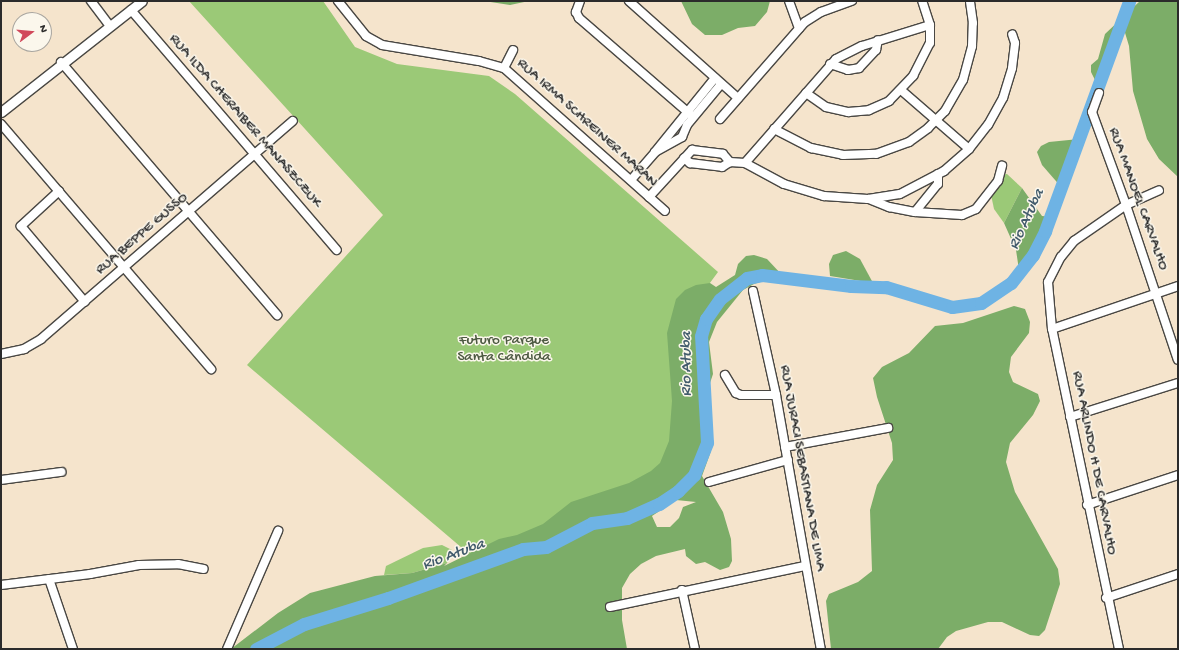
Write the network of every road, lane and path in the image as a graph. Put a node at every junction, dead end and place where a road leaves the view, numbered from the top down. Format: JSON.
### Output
{"nodes":[{"id":1,"x":91,"y":1,"type":"edge"},
{"id":2,"x":142,"y":1,"type":"edge"},
{"id":3,"x":338,"y":1,"type":"edge"},
{"id":4,"x":580,"y":1,"type":"edge"},
{"id":5,"x":629,"y":1,"type":"edge"},
{"id":6,"x":789,"y":1,"type":"edge"},
{"id":7,"x":852,"y":1,"type":"edge"},
{"id":8,"x":922,"y":1,"type":"edge"},
{"id":9,"x":970,"y":1,"type":"edge"},
{"id":10,"x":131,"y":10,"type":"junction"},
{"id":11,"x":930,"y":25,"type":"junction"},
{"id":12,"x":110,"y":26,"type":"junction"},
{"id":13,"x":799,"y":28,"type":"junction"},
{"id":14,"x":1012,"y":34,"type":"dead end"},
{"id":15,"x":878,"y":40,"type":"junction"},
{"id":16,"x":513,"y":50,"type":"dead end"},
{"id":17,"x":61,"y":62,"type":"junction"},
{"id":18,"x":830,"y":64,"type":"junction"},
{"id":19,"x":504,"y":68,"type":"junction"},
{"id":20,"x":715,"y":78,"type":"junction"},
{"id":21,"x":721,"y":84,"type":"junction"},
{"id":22,"x":901,"y":90,"type":"junction"},
{"id":23,"x":806,"y":93,"type":"junction"},
{"id":24,"x":1099,"y":93,"type":"dead end"},
{"id":25,"x":738,"y":98,"type":"junction"},
{"id":26,"x":687,"y":111,"type":"junction"},
{"id":27,"x":1,"y":112,"type":"edge"},
{"id":28,"x":694,"y":117,"type":"junction"},
{"id":29,"x":720,"y":119,"type":"dead end"},
{"id":30,"x":937,"y":119,"type":"junction"},
{"id":31,"x":293,"y":121,"type":"dead end"},
{"id":32,"x":1,"y":124,"type":"edge"},
{"id":33,"x":774,"y":129,"type":"junction"},
{"id":34,"x":670,"y":132,"type":"junction"},
{"id":35,"x":678,"y":141,"type":"junction"},
{"id":36,"x":968,"y":149,"type":"junction"},
{"id":37,"x":654,"y":152,"type":"junction"},
{"id":38,"x":255,"y":154,"type":"junction"},
{"id":39,"x":684,"y":158,"type":"junction"},
{"id":40,"x":730,"y":162,"type":"junction"},
{"id":41,"x":745,"y":163,"type":"junction"},
{"id":42,"x":1002,"y":166,"type":"dead end"},
{"id":43,"x":938,"y":174,"type":"junction"},
{"id":44,"x":631,"y":180,"type":"junction"},
{"id":45,"x":1159,"y":190,"type":"dead end"},
{"id":46,"x":59,"y":191,"type":"junction"},
{"id":47,"x":649,"y":197,"type":"junction"},
{"id":48,"x":868,"y":199,"type":"junction"},
{"id":49,"x":1126,"y":205,"type":"junction"},
{"id":50,"x":189,"y":211,"type":"junction"},
{"id":51,"x":665,"y":211,"type":"dead end"},
{"id":52,"x":915,"y":212,"type":"junction"},
{"id":53,"x":337,"y":250,"type":"dead end"},
{"id":54,"x":124,"y":267,"type":"junction"},
{"id":55,"x":1178,"y":286,"type":"edge"},
{"id":56,"x":752,"y":292,"type":"dead end"},
{"id":57,"x":1157,"y":295,"type":"junction"},
{"id":58,"x":85,"y":302,"type":"junction"},
{"id":59,"x":277,"y":315,"type":"dead end"},
{"id":60,"x":1052,"y":329,"type":"junction"},
{"id":61,"x":1,"y":354,"type":"edge"},
{"id":62,"x":1178,"y":360,"type":"edge"},
{"id":63,"x":211,"y":369,"type":"dead end"},
{"id":64,"x":725,"y":374,"type":"dead end"},
{"id":65,"x":1178,"y":382,"type":"edge"},
{"id":66,"x":776,"y":395,"type":"junction"},
{"id":67,"x":1070,"y":417,"type":"junction"},
{"id":68,"x":888,"y":428,"type":"dead end"},
{"id":69,"x":785,"y":447,"type":"junction"},
{"id":70,"x":788,"y":460,"type":"junction"},
{"id":71,"x":62,"y":472,"type":"dead end"},
{"id":72,"x":1178,"y":475,"type":"edge"},
{"id":73,"x":1,"y":480,"type":"edge"},
{"id":74,"x":709,"y":482,"type":"dead end"},
{"id":75,"x":1087,"y":505,"type":"junction"},
{"id":76,"x":278,"y":531,"type":"dead end"},
{"id":77,"x":805,"y":566,"type":"junction"},
{"id":78,"x":204,"y":569,"type":"dead end"},
{"id":79,"x":1178,"y":574,"type":"edge"},
{"id":80,"x":49,"y":579,"type":"junction"},
{"id":81,"x":1,"y":585,"type":"edge"},
{"id":82,"x":682,"y":590,"type":"junction"},
{"id":83,"x":1106,"y":598,"type":"junction"},
{"id":84,"x":610,"y":607,"type":"dead end"},
{"id":85,"x":73,"y":649,"type":"edge"},
{"id":86,"x":226,"y":649,"type":"edge"},
{"id":87,"x":695,"y":649,"type":"edge"},
{"id":88,"x":822,"y":649,"type":"edge"},
{"id":89,"x":1119,"y":649,"type":"edge"}],
"edges":[{"from":1,"to":12,"type":"street"},
{"from":2,"to":10,"type":"street"},
{"from":3,"to":19,"type":"street","name":"RUA IRMA SCHREINER MARAN"},
{"from":4,"to":26,"type":"street"},
{"from":5,"to":20,"type":"street"},
{"from":6,"to":13,"type":"street"},
{"from":7,"to":13,"type":"street"},
{"from":8,"to":11,"type":"street"},
{"from":9,"to":30,"type":"street"},
{"from":10,"to":12,"type":"street"},
{"from":10,"to":38,"type":"street","name":"RUA ILDA CHERAIBER MANASZCZUK"},
{"from":11,"to":15,"type":"street"},
{"from":11,"to":22,"type":"street"},
{"from":12,"to":17,"type":"street"},
{"from":13,"to":25,"type":"street"},
{"from":14,"to":36,"type":"street"},
{"from":15,"to":18,"type":"street"},
{"from":15,"to":18,"type":"street"},
{"from":16,"to":19,"type":"street"},
{"from":17,"to":27,"type":"street"},
{"from":17,"to":50,"type":"street"},
{"from":18,"to":23,"type":"street"},
{"from":19,"to":44,"type":"street","name":"RUA IRMA SCHREINER MARAN"},
{"from":20,"to":21,"type":"street"},
{"from":20,"to":26,"type":"street"},
{"from":21,"to":25,"type":"street"},
{"from":21,"to":28,"type":"street"},
{"from":22,"to":23,"type":"street"},
{"from":22,"to":30,"type":"street"},
{"from":23,"to":33,"type":"street"},
{"from":24,"to":49,"type":"street","name":"RUA MANOEL CARVALHO"},
{"from":25,"to":29,"type":"street"},
{"from":26,"to":28,"type":"street"},
{"from":26,"to":34,"type":"street"},
{"from":28,"to":35,"type":"street"},
{"from":30,"to":33,"type":"street"},
{"from":30,"to":36,"type":"street"},
{"from":31,"to":38,"type":"street","name":"RUA BEPPE GUSSO"},
{"from":32,"to":46,"type":"street"},
{"from":33,"to":41,"type":"street"},
{"from":34,"to":35,"type":"street"},
{"from":34,"to":37,"type":"street"},
{"from":35,"to":37,"type":"street"},
{"from":36,"to":43,"type":"street"},
{"from":37,"to":44,"type":"street"},
{"from":38,"to":50,"type":"street","name":"RUA BEPPE GUSSO"},
{"from":38,"to":53,"type":"street","name":"RUA ILDA CHERAIBER MANASZCZUK"},
{"from":39,"to":40,"type":"street"},
{"from":39,"to":40,"type":"street"},
{"from":39,"to":47,"type":"street"},
{"from":40,"to":41,"type":"street"},
{"from":41,"to":48,"type":"street"},
{"from":42,"to":52,"type":"street"},
{"from":43,"to":48,"type":"street"},
{"from":43,"to":52,"type":"street"},
{"from":44,"to":47,"type":"street","name":"RUA IRMA SCHREINER MARAN"},
{"from":45,"to":49,"type":"street"},
{"from":46,"to":54,"type":"street"},
{"from":46,"to":58,"type":"street"},
{"from":47,"to":51,"type":"street","name":"RUA IRMA SCHREINER MARAN"},
{"from":48,"to":52,"type":"street"},
{"from":49,"to":57,"type":"street","name":"RUA MANOEL CARVALHO"},
{"from":49,"to":60,"type":"street","name":"RUA ARLINDO H DE CARVALHO"},
{"from":50,"to":54,"type":"street","name":"RUA BEPPE GUSSO"},
{"from":50,"to":59,"type":"street"},
{"from":54,"to":58,"type":"street","name":"RUA BEPPE GUSSO"},
{"from":54,"to":63,"type":"street"},
{"from":55,"to":57,"type":"street"},
{"from":56,"to":66,"type":"street","name":"RUA JURACI SEBASTIANA DE LIMA"},
{"from":57,"to":60,"type":"street"},
{"from":57,"to":62,"type":"street","name":"RUA MANOEL CARVALHO"},
{"from":58,"to":61,"type":"street","name":"RUA BEPPE GUSSO"},
{"from":60,"to":67,"type":"street","name":"RUA ARLINDO H DE CARVALHO"},
{"from":64,"to":66,"type":"street"},
{"from":65,"to":67,"type":"street"},
{"from":66,"to":69,"type":"street","name":"RUA JURACI SEBASTIANA DE LIMA"},
{"from":67,"to":75,"type":"street","name":"RUA ARLINDO H DE CARVALHO"},
{"from":68,"to":69,"type":"street"},
{"from":69,"to":70,"type":"street","name":"RUA JURACI SEBASTIANA DE LIMA"},
{"from":70,"to":74,"type":"street"},
{"from":70,"to":77,"type":"street","name":"RUA JURACI SEBASTIANA DE LIMA"},
{"from":71,"to":73,"type":"street"},
{"from":72,"to":75,"type":"street"},
{"from":75,"to":83,"type":"street","name":"RUA ARLINDO H DE CARVALHO"},
{"from":76,"to":86,"type":"street"},
{"from":77,"to":82,"type":"street"},
{"from":77,"to":88,"type":"street","name":"RUA JURACI SEBASTIANA DE LIMA"},
{"from":78,"to":80,"type":"street"},
{"from":79,"to":83,"type":"street"},
{"from":80,"to":81,"type":"street"},
{"from":80,"to":85,"type":"street"},
{"from":82,"to":84,"type":"street"},
{"from":82,"to":87,"type":"street"},
{"from":83,"to":89,"type":"street","name":"RUA ARLINDO H DE CARVALHO"}]}
